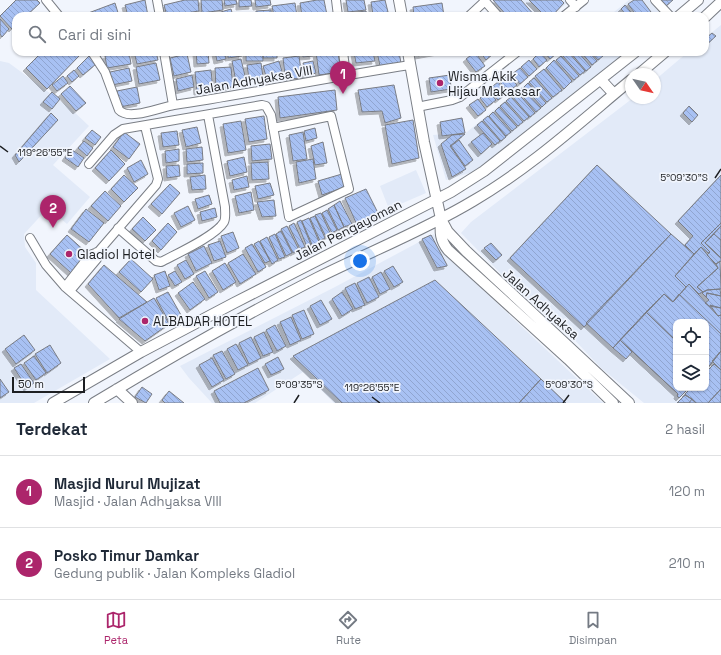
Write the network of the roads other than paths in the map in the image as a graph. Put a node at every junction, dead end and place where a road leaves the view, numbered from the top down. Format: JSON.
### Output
{"nodes":[{"id":1,"x":46,"y":0,"type":"edge"},
{"id":2,"x":158,"y":0,"type":"edge"},
{"id":3,"x":336,"y":0,"type":"edge"},
{"id":4,"x":399,"y":0,"type":"edge"},
{"id":5,"x":570,"y":0,"type":"edge"},
{"id":6,"x":584,"y":0,"type":"edge"},
{"id":7,"x":655,"y":0,"type":"edge"},
{"id":8,"x":698,"y":0,"type":"edge"},
{"id":9,"x":484,"y":1,"type":"edge"},
{"id":10,"x":721,"y":2,"type":"edge"},
{"id":11,"x":576,"y":7,"type":"junction"},
{"id":12,"x":56,"y":12,"type":"edge"},
{"id":13,"x":160,"y":12,"type":"edge"},
{"id":14,"x":338,"y":12,"type":"edge"},
{"id":15,"x":401,"y":12,"type":"edge"},
{"id":16,"x":472,"y":12,"type":"edge"},
{"id":17,"x":494,"y":12,"type":"edge"},
{"id":18,"x":569,"y":12,"type":"edge"},
{"id":19,"x":666,"y":12,"type":"edge"},
{"id":20,"x":684,"y":12,"type":"edge"},
{"id":21,"x":709,"y":13,"type":"edge"},
{"id":22,"x":95,"y":56,"type":"edge"},
{"id":23,"x":165,"y":56,"type":"edge"},
{"id":24,"x":344,"y":56,"type":"edge"},
{"id":25,"x":409,"y":56,"type":"edge"},
{"id":26,"x":512,"y":56,"type":"edge"},
{"id":27,"x":630,"y":56,"type":"edge"},
{"id":28,"x":660,"y":56,"type":"edge"},
{"id":29,"x":410,"y":65,"type":"junction"},
{"id":30,"x":646,"y":68,"type":"edge"},
{"id":31,"x":346,"y":76,"type":"junction"},
{"id":32,"x":601,"y":80,"type":"junction"},
{"id":33,"x":625,"y":85,"type":"edge"},
{"id":34,"x":614,"y":94,"type":"junction"},
{"id":35,"x":173,"y":105,"type":"junction"},
{"id":36,"x":418,"y":107,"type":"junction"},
{"id":37,"x":208,"y":115,"type":"junction"},
{"id":38,"x":145,"y":126,"type":"junction"},
{"id":39,"x":273,"y":128,"type":"junction"},
{"id":40,"x":90,"y":164,"type":"dead end"},
{"id":41,"x":437,"y":200,"type":"junction"},
{"id":42,"x":441,"y":219,"type":"junction"},
{"id":43,"x":118,"y":228,"type":"junction"},
{"id":44,"x":30,"y":238,"type":"dead end"},
{"id":45,"x":67,"y":289,"type":"junction"},
{"id":46,"x":141,"y":352,"type":"junction"},
{"id":47,"x":125,"y":362,"type":"junction"},
{"id":48,"x":135,"y":378,"type":"junction"},
{"id":49,"x":117,"y":389,"type":"junction"},
{"id":50,"x":53,"y":403,"type":"edge"},
{"id":51,"x":94,"y":403,"type":"edge"},
{"id":52,"x":132,"y":403,"type":"edge"},
{"id":53,"x":613,"y":403,"type":"edge"},
{"id":54,"x":629,"y":403,"type":"edge"}],
"edges":[{"from":1,"to":12,"type":"street"},
{"from":2,"to":13,"type":"street"},
{"from":3,"to":14,"type":"street"},
{"from":4,"to":15,"type":"street"},
{"from":5,"to":11,"type":"street"},
{"from":6,"to":11,"type":"street"},
{"from":7,"to":19,"type":"street"},
{"from":8,"to":20,"type":"street"},
{"from":9,"to":16,"type":"street"},
{"from":9,"to":17,"type":"street"},
{"from":10,"to":21,"type":"street"},
{"from":11,"to":18,"type":"street"},
{"from":22,"to":35,"type":"street","name":"Jalan Adhyaksa VIII"},
{"from":23,"to":35,"type":"street"},
{"from":24,"to":31,"type":"street"},
{"from":25,"to":29,"type":"street","name":"Jalan Adhyaksa"},
{"from":26,"to":36,"type":"street"},
{"from":27,"to":32,"type":"street","name":"Jalan Pengayoman"},
{"from":28,"to":30,"type":"street"},
{"from":29,"to":31,"type":"street","name":"Jalan Adhyaksa VIII"},
{"from":29,"to":36,"type":"street","name":"Jalan Adhyaksa"},
{"from":31,"to":35,"type":"street","name":"Jalan Adhyaksa VIII"},
{"from":32,"to":34,"type":"street"},
{"from":32,"to":41,"type":"street","name":"Jalan Pengayoman"},
{"from":33,"to":34,"type":"street"},
{"from":34,"to":42,"type":"street"},
{"from":36,"to":41,"type":"street","name":"Jalan Adhyaksa"},
{"from":37,"to":38,"type":"street"},
{"from":37,"to":39,"type":"street"},
{"from":37,"to":43,"type":"street"},
{"from":38,"to":40,"type":"street"},
{"from":38,"to":43,"type":"street"},
{"from":39,"to":39,"type":"street"},
{"from":41,"to":42,"type":"street","name":"Jalan Adhyaksa"},
{"from":41,"to":46,"type":"street","name":"Jalan Pengayoman"},
{"from":42,"to":48,"type":"street"},
{"from":42,"to":53,"type":"street","name":"Jalan Adhyaksa"},
{"from":42,"to":54,"type":"street","name":"Jalan Adhyaksa"},
{"from":43,"to":45,"type":"street"},
{"from":44,"to":45,"type":"street"},
{"from":45,"to":46,"type":"street"},
{"from":46,"to":47,"type":"street","name":"Jalan Pengayoman"},
{"from":47,"to":48,"type":"street"},
{"from":47,"to":50,"type":"street","name":"Jalan Pengayoman"},
{"from":48,"to":49,"type":"street"},
{"from":49,"to":51,"type":"street"},
{"from":49,"to":52,"type":"street"}]}
